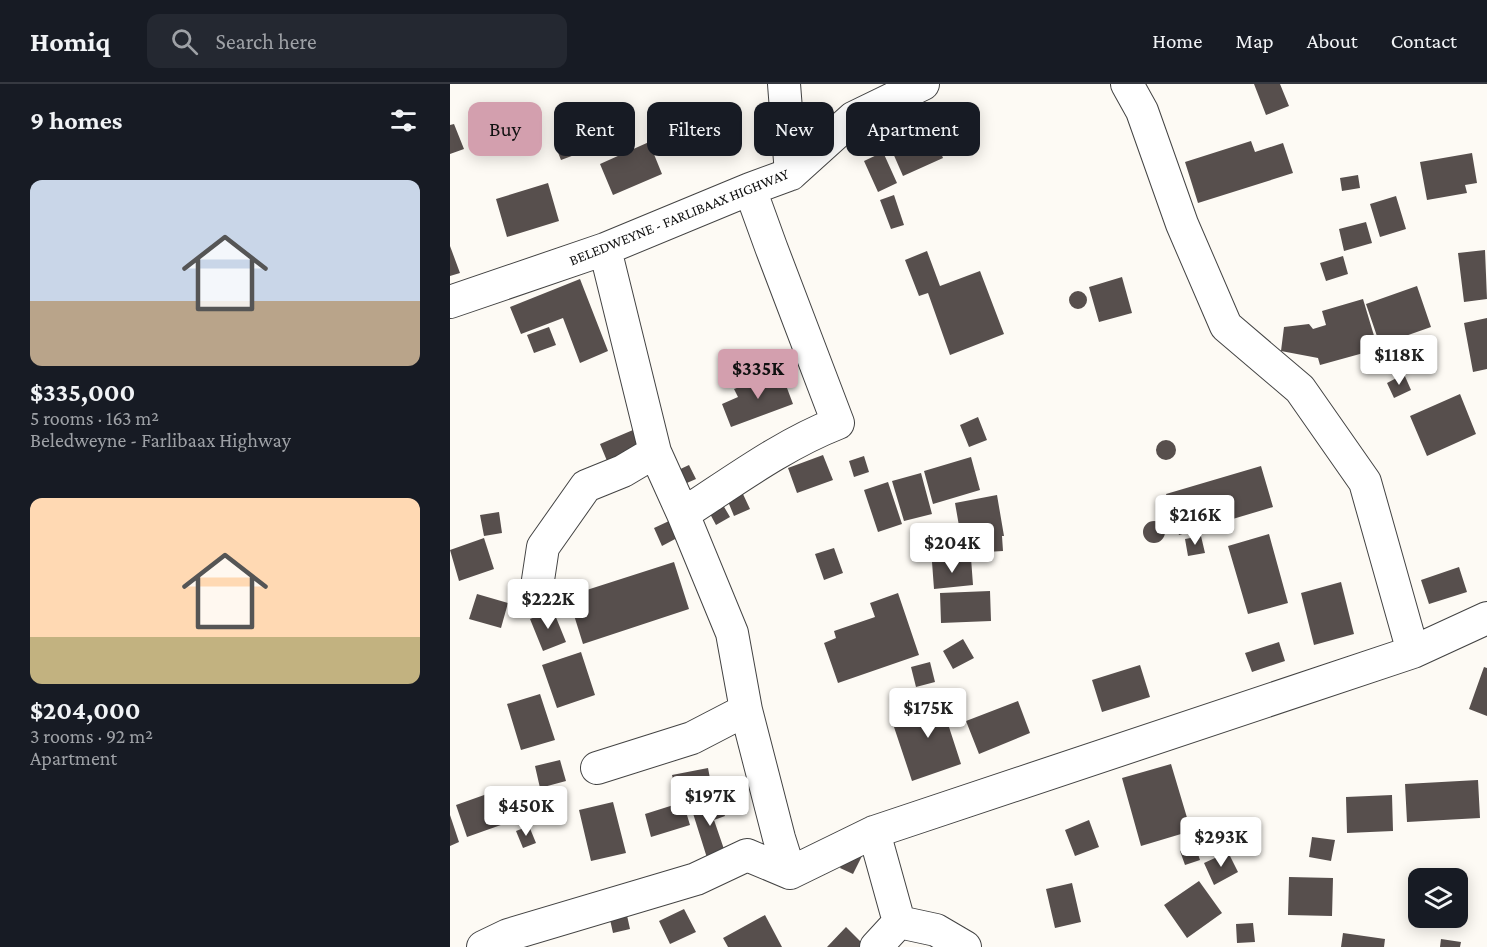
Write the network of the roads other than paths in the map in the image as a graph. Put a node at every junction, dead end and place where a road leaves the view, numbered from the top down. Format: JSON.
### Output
{"nodes":[{"id":1,"x":784,"y":84,"type":"edge"},
{"id":2,"x":923,"y":84,"type":"edge"},
{"id":3,"x":1127,"y":84,"type":"edge"},
{"id":4,"x":791,"y":174,"type":"junction"},
{"id":5,"x":750,"y":189,"type":"junction"},
{"id":6,"x":605,"y":249,"type":"junction"},
{"id":7,"x":450,"y":302,"type":"edge"},
{"id":8,"x":655,"y":452,"type":"junction"},
{"id":9,"x":683,"y":514,"type":"junction"},
{"id":10,"x":538,"y":580,"type":"dead end"},
{"id":11,"x":1487,"y":618,"type":"edge"},
{"id":12,"x":1413,"y":652,"type":"junction"},
{"id":13,"x":746,"y":710,"type":"junction"},
{"id":14,"x":597,"y":768,"type":"dead end"},
{"id":15,"x":874,"y":832,"type":"junction"},
{"id":16,"x":790,"y":873,"type":"junction"},
{"id":17,"x":899,"y":922,"type":"junction"},
{"id":18,"x":483,"y":947,"type":"edge"},
{"id":19,"x":876,"y":947,"type":"edge"},
{"id":20,"x":965,"y":947,"type":"edge"}],
"edges":[{"from":1,"to":4,"type":"street"},
{"from":2,"to":4,"type":"street","name":"BELEDWEYNE - FARLIBAAX HIGHWAY"},
{"from":3,"to":12,"type":"street"},
{"from":4,"to":5,"type":"street","name":"BELEDWEYNE - FARLIBAAX HIGHWAY"},
{"from":5,"to":6,"type":"street","name":"BELEDWEYNE - FARLIBAAX HIGHWAY"},
{"from":5,"to":9,"type":"street"},
{"from":6,"to":7,"type":"street","name":"BELEDWEYNE - FARLIBAAX HIGHWAY"},
{"from":6,"to":8,"type":"street"},
{"from":8,"to":9,"type":"street"},
{"from":8,"to":10,"type":"street"},
{"from":9,"to":13,"type":"street"},
{"from":11,"to":12,"type":"street"},
{"from":12,"to":15,"type":"street"},
{"from":13,"to":14,"type":"street"},
{"from":13,"to":16,"type":"street"},
{"from":15,"to":16,"type":"street"},
{"from":15,"to":17,"type":"street"},
{"from":16,"to":18,"type":"street"},
{"from":17,"to":19,"type":"street"},
{"from":17,"to":20,"type":"street"}]}
